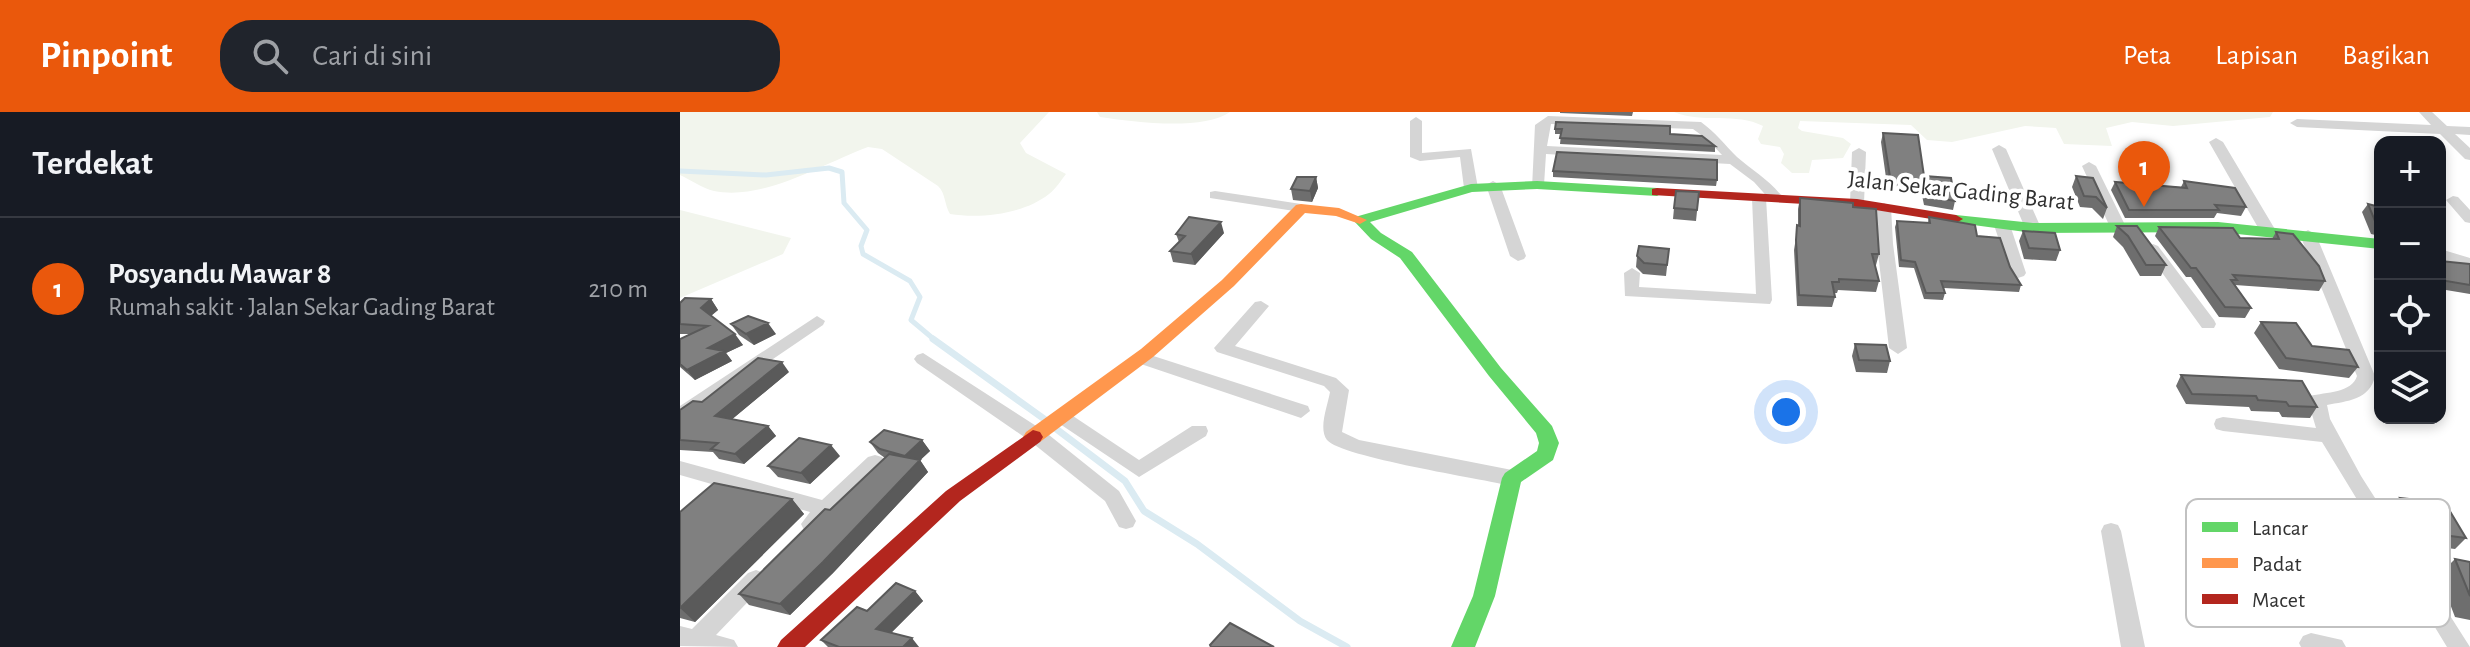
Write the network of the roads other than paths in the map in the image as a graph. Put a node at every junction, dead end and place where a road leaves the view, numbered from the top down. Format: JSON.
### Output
{"nodes":[{"id":1,"x":2425,"y":112,"type":"edge"},
{"id":2,"x":1416,"y":121,"type":"dead end"},
{"id":3,"x":2297,"y":123,"type":"dead end"},
{"id":4,"x":2443,"y":129,"type":"junction"},
{"id":5,"x":2470,"y":131,"type":"edge"},
{"id":6,"x":2216,"y":142,"type":"dead end"},
{"id":7,"x":1999,"y":149,"type":"dead end"},
{"id":8,"x":1540,"y":150,"type":"junction"},
{"id":9,"x":1859,"y":152,"type":"dead end"},
{"id":10,"x":2470,"y":156,"type":"edge"},
{"id":11,"x":1733,"y":160,"type":"junction"},
{"id":12,"x":2089,"y":166,"type":"dead end"},
{"id":13,"x":1493,"y":185,"type":"junction"},
{"id":14,"x":1537,"y":185,"type":"junction"},
{"id":15,"x":1471,"y":188,"type":"junction"},
{"id":16,"x":1215,"y":195,"type":"dead end"},
{"id":17,"x":1768,"y":198,"type":"junction"},
{"id":18,"x":2453,"y":200,"type":"dead end"},
{"id":19,"x":1857,"y":203,"type":"junction"},
{"id":20,"x":1884,"y":207,"type":"junction"},
{"id":21,"x":1301,"y":208,"type":"junction"},
{"id":22,"x":2470,"y":219,"type":"edge"},
{"id":23,"x":1360,"y":220,"type":"junction"},
{"id":24,"x":2002,"y":225,"type":"junction"},
{"id":25,"x":2118,"y":227,"type":"junction"},
{"id":26,"x":2137,"y":227,"type":"junction"},
{"id":27,"x":2033,"y":228,"type":"junction"},
{"id":28,"x":2268,"y":231,"type":"junction"},
{"id":29,"x":2308,"y":235,"type":"junction"},
{"id":30,"x":2374,"y":243,"type":"edge"},
{"id":31,"x":1518,"y":256,"type":"dead end"},
{"id":32,"x":2446,"y":256,"type":"edge"},
{"id":33,"x":2470,"y":263,"type":"edge"},
{"id":34,"x":1632,"y":273,"type":"dead end"},
{"id":35,"x":2018,"y":273,"type":"edge"},
{"id":36,"x":1261,"y":306,"type":"dead end"},
{"id":37,"x":817,"y":321,"type":"dead end"},
{"id":38,"x":2208,"y":324,"type":"dead end"},
{"id":39,"x":1898,"y":348,"type":"dead end"},
{"id":40,"x":1141,"y":358,"type":"junction"},
{"id":41,"x":923,"y":359,"type":"dead end"},
{"id":42,"x":1301,"y":411,"type":"dead end"},
{"id":43,"x":680,"y":415,"type":"edge"},
{"id":44,"x":1061,"y":419,"type":"junction"},
{"id":45,"x":2223,"y":424,"type":"dead end"},
{"id":46,"x":1199,"y":431,"type":"dead end"},
{"id":47,"x":1037,"y":436,"type":"junction"},
{"id":48,"x":2328,"y":436,"type":"junction"},
{"id":49,"x":875,"y":462,"type":"edge"},
{"id":50,"x":680,"y":468,"type":"edge"},
{"id":51,"x":1512,"y":478,"type":"junction"},
{"id":52,"x":2367,"y":499,"type":"edge"},
{"id":53,"x":826,"y":509,"type":"junction"},
{"id":54,"x":1126,"y":521,"type":"dead end"},
{"id":55,"x":2111,"y":531,"type":"dead end"},
{"id":56,"x":794,"y":542,"type":"edge"},
{"id":57,"x":772,"y":563,"type":"edge"},
{"id":58,"x":2447,"y":627,"type":"edge"},
{"id":59,"x":688,"y":638,"type":"edge"},
{"id":60,"x":726,"y":647,"type":"edge"},
{"id":61,"x":789,"y":647,"type":"edge"},
{"id":62,"x":1463,"y":647,"type":"edge"},
{"id":63,"x":2133,"y":647,"type":"edge"},
{"id":64,"x":2459,"y":647,"type":"edge"}],
"edges":[{"from":1,"to":4,"type":"street"},
{"from":2,"to":15,"type":"street"},
{"from":3,"to":4,"type":"street"},
{"from":4,"to":5,"type":"street"},
{"from":4,"to":10,"type":"street"},
{"from":6,"to":28,"type":"street"},
{"from":7,"to":27,"type":"street"},
{"from":8,"to":11,"type":"street"},
{"from":8,"to":11,"type":"street"},
{"from":8,"to":14,"type":"street"},
{"from":9,"to":19,"type":"street"},
{"from":11,"to":17,"type":"street"},
{"from":12,"to":25,"type":"street"},
{"from":13,"to":14,"type":"street","name":"Jalan Sekar Gading Barat"},
{"from":13,"to":15,"type":"street","name":"Jalan Sekar Gading Barat"},
{"from":13,"to":31,"type":"street"},
{"from":14,"to":17,"type":"street","name":"Jalan Sekar Gading Barat"},
{"from":15,"to":23,"type":"street","name":"Jalan Sekar Gading Barat"},
{"from":16,"to":21,"type":"street"},
{"from":17,"to":19,"type":"street","name":"Jalan Sekar Gading Barat"},
{"from":17,"to":34,"type":"street"},
{"from":18,"to":22,"type":"street"},
{"from":19,"to":20,"type":"street","name":"Jalan Sekar Gading Barat"},
{"from":20,"to":24,"type":"street","name":"Jalan Sekar Gading Barat"},
{"from":20,"to":39,"type":"street"},
{"from":21,"to":23,"type":"street"},
{"from":21,"to":40,"type":"street"},
{"from":23,"to":51,"type":"street"},
{"from":24,"to":27,"type":"street","name":"Jalan Sekar Gading Barat"},
{"from":24,"to":35,"type":"street"},
{"from":25,"to":26,"type":"street","name":"Jalan Sekar Gading Barat"},
{"from":25,"to":27,"type":"street","name":"Jalan Sekar Gading Barat"},
{"from":26,"to":28,"type":"street","name":"Jalan Sekar Gading Barat"},
{"from":26,"to":38,"type":"street"},
{"from":28,"to":29,"type":"street","name":"Jalan Sekar Gading Barat"},
{"from":29,"to":30,"type":"street","name":"Jalan Sekar Gading Barat"},
{"from":29,"to":48,"type":"street"},
{"from":32,"to":33,"type":"street"},
{"from":36,"to":51,"type":"street"},
{"from":37,"to":43,"type":"street"},
{"from":40,"to":42,"type":"street"},
{"from":40,"to":44,"type":"street"},
{"from":41,"to":47,"type":"street"},
{"from":44,"to":46,"type":"street"},
{"from":44,"to":47,"type":"street"},
{"from":45,"to":48,"type":"street"},
{"from":47,"to":54,"type":"street"},
{"from":47,"to":61,"type":"street"},
{"from":48,"to":52,"type":"street"},
{"from":49,"to":53,"type":"street"},
{"from":50,"to":53,"type":"street"},
{"from":51,"to":62,"type":"street"},
{"from":53,"to":56,"type":"street"},
{"from":55,"to":63,"type":"street"},
{"from":57,"to":59,"type":"street"},
{"from":58,"to":64,"type":"street"},
{"from":59,"to":60,"type":"street"}]}
